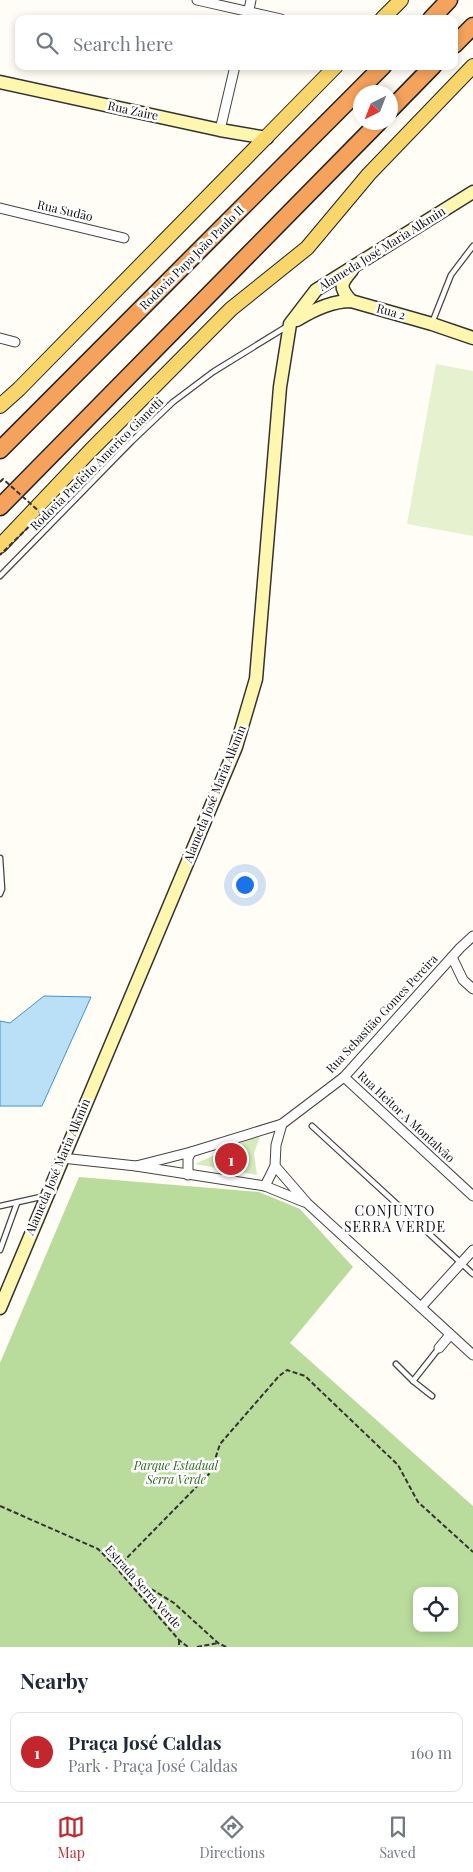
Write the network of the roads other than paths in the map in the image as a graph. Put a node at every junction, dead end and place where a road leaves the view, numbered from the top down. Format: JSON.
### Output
{"nodes":[{"id":1,"x":197,"y":0,"type":"edge"},
{"id":2,"x":251,"y":0,"type":"edge"},
{"id":3,"x":401,"y":0,"type":"edge"},
{"id":4,"x":450,"y":0,"type":"edge"},
{"id":5,"x":247,"y":15,"type":"edge"},
{"id":6,"x":386,"y":15,"type":"edge"},
{"id":7,"x":435,"y":15,"type":"edge"},
{"id":8,"x":473,"y":26,"type":"edge"},
{"id":9,"x":458,"y":41,"type":"edge"},
{"id":10,"x":473,"y":66,"type":"edge"},
{"id":11,"x":234,"y":70,"type":"edge"},
{"id":12,"x":332,"y":70,"type":"edge"},
{"id":13,"x":379,"y":70,"type":"edge"},
{"id":14,"x":429,"y":70,"type":"edge"},
{"id":15,"x":0,"y":82,"type":"edge"},
{"id":16,"x":398,"y":102,"type":"edge"},
{"id":17,"x":220,"y":130,"type":"junction"},
{"id":18,"x":371,"y":130,"type":"edge"},
{"id":19,"x":266,"y":138,"type":"junction"},
{"id":20,"x":473,"y":192,"type":"edge"},
{"id":21,"x":0,"y":208,"type":"edge"},
{"id":22,"x":124,"y":238,"type":"dead end"},
{"id":23,"x":473,"y":246,"type":"edge"},
{"id":24,"x":356,"y":264,"type":"junction"},
{"id":25,"x":351,"y":301,"type":"junction"},
{"id":26,"x":290,"y":324,"type":"junction"},
{"id":27,"x":432,"y":324,"type":"junction"},
{"id":28,"x":0,"y":338,"type":"edge"},
{"id":29,"x":473,"y":338,"type":"edge"},
{"id":30,"x":15,"y":342,"type":"dead end"},
{"id":31,"x":0,"y":406,"type":"edge"},
{"id":32,"x":0,"y":450,"type":"edge"},
{"id":33,"x":0,"y":507,"type":"edge"},
{"id":34,"x":0,"y":546,"type":"edge"},
{"id":35,"x":0,"y":576,"type":"edge"},
{"id":36,"x":0,"y":858,"type":"edge"},
{"id":37,"x":0,"y":894,"type":"edge"},
{"id":38,"x":473,"y":936,"type":"edge"},
{"id":39,"x":452,"y":957,"type":"junction"},
{"id":40,"x":473,"y":989,"type":"edge"},
{"id":41,"x":344,"y":1077,"type":"junction"},
{"id":42,"x":282,"y":1124,"type":"junction"},
{"id":43,"x":312,"y":1126,"type":"dead end"},
{"id":44,"x":191,"y":1152,"type":"junction"},
{"id":45,"x":62,"y":1158,"type":"junction"},
{"id":46,"x":136,"y":1166,"type":"junction"},
{"id":47,"x":275,"y":1166,"type":"junction"},
{"id":48,"x":188,"y":1175,"type":"junction"},
{"id":49,"x":265,"y":1186,"type":"junction"},
{"id":50,"x":46,"y":1195,"type":"junction"},
{"id":51,"x":473,"y":1196,"type":"edge"},
{"id":52,"x":17,"y":1203,"type":"junction"},
{"id":53,"x":307,"y":1203,"type":"junction"},
{"id":54,"x":0,"y":1206,"type":"edge"},
{"id":55,"x":0,"y":1250,"type":"edge"},
{"id":56,"x":473,"y":1250,"type":"edge"},
{"id":57,"x":461,"y":1264,"type":"junction"},
{"id":58,"x":473,"y":1274,"type":"edge"},
{"id":59,"x":0,"y":1308,"type":"edge"},
{"id":60,"x":422,"y":1308,"type":"junction"},
{"id":61,"x":450,"y":1334,"type":"junction"},
{"id":62,"x":439,"y":1348,"type":"joint"},
{"id":63,"x":473,"y":1355,"type":"edge"},
{"id":64,"x":396,"y":1364,"type":"dead end"},
{"id":65,"x":413,"y":1381,"type":"junction"},
{"id":66,"x":432,"y":1396,"type":"dead end"}],
"edges":[{"from":1,"to":5,"type":"street"},
{"from":2,"to":5,"type":"street"},
{"from":3,"to":6,"type":"main road"},
{"from":4,"to":7,"type":"highway"},
{"from":8,"to":9,"type":"highway"},
{"from":10,"to":34,"type":"main road"},
{"from":11,"to":17,"type":"street"},
{"from":12,"to":19,"type":"main road"},
{"from":13,"to":32,"type":"highway","name":"Rodovia Papa João Paulo II"},
{"from":14,"to":16,"type":"highway"},
{"from":15,"to":17,"type":"street","name":"Rua Zaire"},
{"from":17,"to":19,"type":"street","name":"Rua Zaire"},
{"from":18,"to":33,"type":"highway"},
{"from":19,"to":31,"type":"main road"},
{"from":20,"to":24,"type":"street","name":"Alameda José Maria Alkmin"},
{"from":21,"to":22,"type":"street","name":"Rua Sudão"},
{"from":23,"to":27,"type":"lane"},
{"from":24,"to":25,"type":"street"},
{"from":24,"to":26,"type":"street","name":"Alameda José Maria Alkmin"},
{"from":25,"to":26,"type":"street"},
{"from":25,"to":27,"type":"street","name":"Rua 2"},
{"from":26,"to":35,"type":"lane","name":"Rodovia Prefeito Americo Gianetti"},
{"from":26,"to":45,"type":"street","name":"Alameda José Maria Alkmin"},
{"from":27,"to":29,"type":"street","name":"Rua 2"},
{"from":28,"to":30,"type":"street"},
{"from":36,"to":37,"type":"lane"},
{"from":38,"to":39,"type":"street","name":"Rua Sebastião Gomes Pereira"},
{"from":39,"to":40,"type":"street"},
{"from":39,"to":41,"type":"street","name":"Rua Sebastião Gomes Pereira"},
{"from":41,"to":42,"type":"street","name":"Rua Sebastião Gomes Pereira"},
{"from":41,"to":51,"type":"street","name":"Rua Heitor A Montalvão"},
{"from":42,"to":44,"type":"street"},
{"from":42,"to":47,"type":"street"},
{"from":43,"to":57,"type":"lane"},
{"from":44,"to":46,"type":"street"},
{"from":44,"to":48,"type":"street"},
{"from":45,"to":46,"type":"street"},
{"from":45,"to":50,"type":"street","name":"Alameda José Maria Alkmin"},
{"from":46,"to":48,"type":"street"},
{"from":47,"to":49,"type":"street"},
{"from":47,"to":53,"type":"street"},
{"from":48,"to":49,"type":"street"},
{"from":49,"to":53,"type":"street"},
{"from":50,"to":52,"type":"lane"},
{"from":50,"to":59,"type":"street","name":"Alameda José Maria Alkmin"},
{"from":52,"to":54,"type":"lane"},
{"from":52,"to":55,"type":"lane"},
{"from":53,"to":60,"type":"street"},
{"from":56,"to":57,"type":"street"},
{"from":57,"to":58,"type":"lane"},
{"from":57,"to":60,"type":"street"},
{"from":60,"to":61,"type":"street"},
{"from":61,"to":62,"type":"street"},
{"from":61,"to":63,"type":"street"},
{"from":62,"to":65,"type":"lane"},
{"from":64,"to":65,"type":"lane"},
{"from":65,"to":66,"type":"lane"}]}
